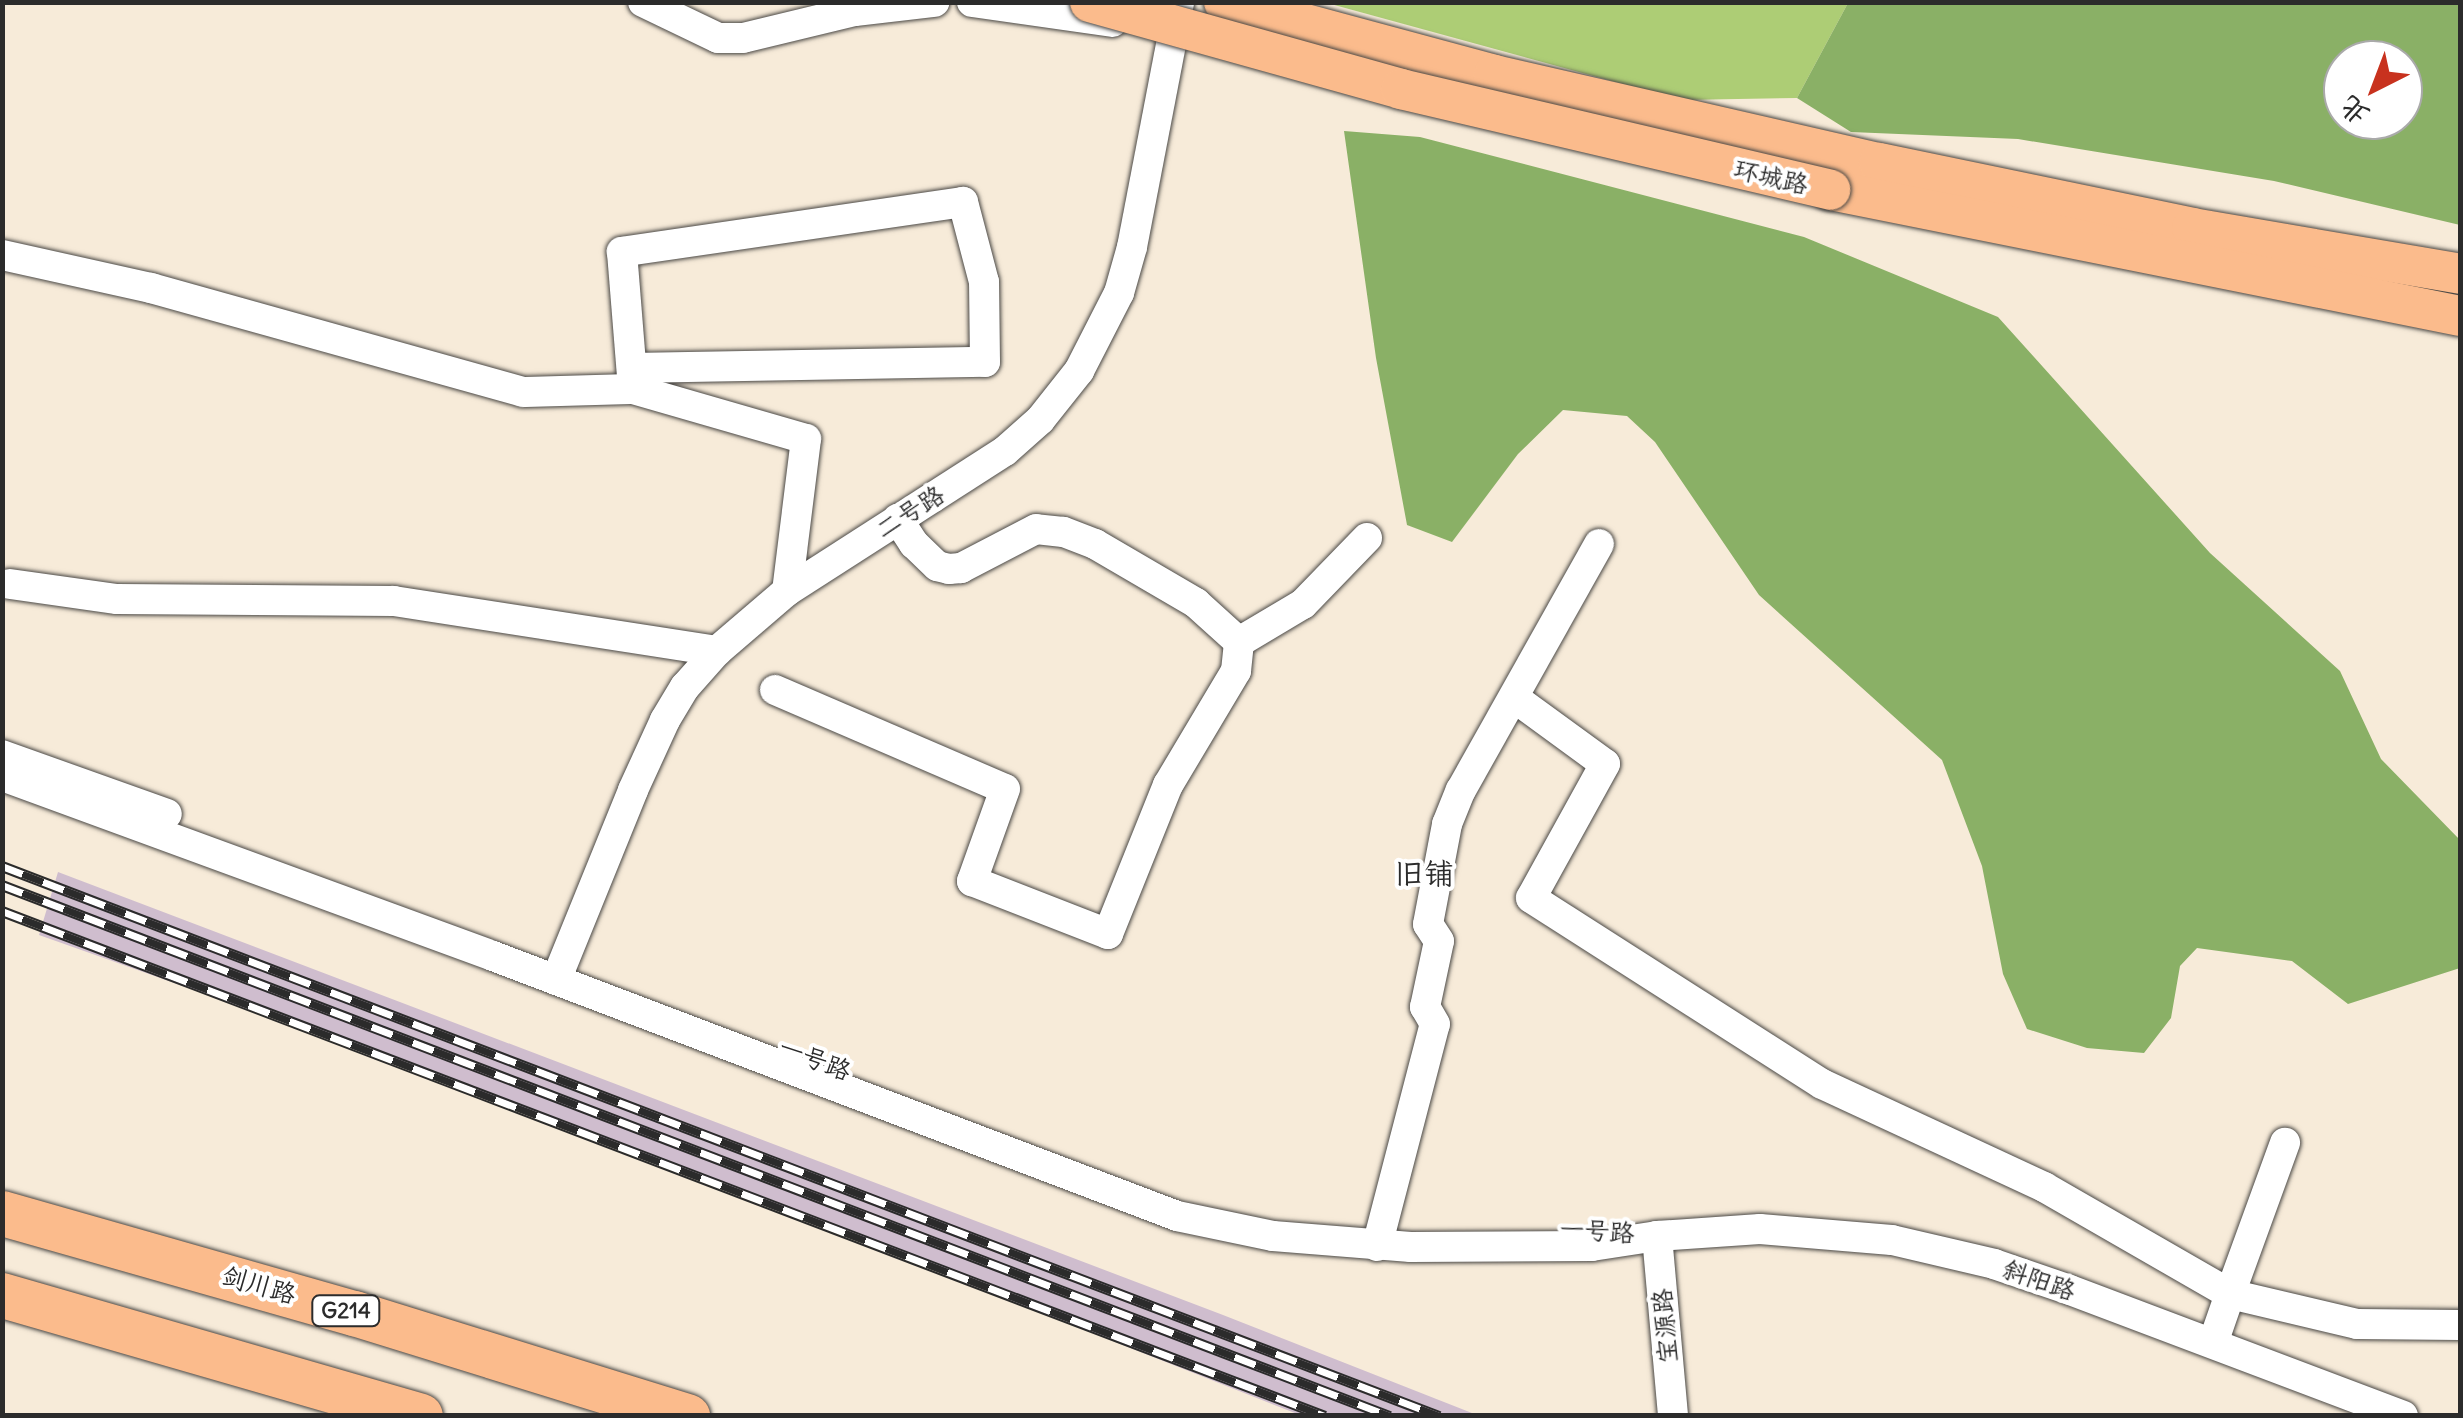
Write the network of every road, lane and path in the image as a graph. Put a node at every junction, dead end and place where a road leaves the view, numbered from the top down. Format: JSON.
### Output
{"nodes":[{"id":1,"x":643,"y":2,"type":"edge"},
{"id":2,"x":934,"y":2,"type":"edge"},
{"id":3,"x":972,"y":2,"type":"edge"},
{"id":4,"x":1090,"y":2,"type":"edge"},
{"id":5,"x":1179,"y":2,"type":"edge"},
{"id":6,"x":1224,"y":2,"type":"edge"},
{"id":7,"x":1173,"y":36,"type":"junction"},
{"id":8,"x":1834,"y":172,"type":"junction"},
{"id":9,"x":2,"y":254,"type":"edge"},
{"id":10,"x":2460,"y":274,"type":"edge"},
{"id":11,"x":2460,"y":316,"type":"edge"},
{"id":12,"x":633,"y":379,"type":"junction"},
{"id":13,"x":898,"y":519,"type":"junction"},
{"id":14,"x":1367,"y":538,"type":"dead end"},
{"id":15,"x":1599,"y":544,"type":"dead end"},
{"id":16,"x":10,"y":584,"type":"dead end"},
{"id":17,"x":787,"y":591,"type":"junction"},
{"id":18,"x":1239,"y":642,"type":"junction"},
{"id":19,"x":717,"y":650,"type":"junction"},
{"id":20,"x":775,"y":690,"type":"dead end"},
{"id":21,"x":1516,"y":698,"type":"junction"},
{"id":22,"x":2,"y":755,"type":"edge"},
{"id":23,"x":2,"y":776,"type":"edge"},
{"id":24,"x":560,"y":971,"type":"junction"},
{"id":25,"x":2285,"y":1144,"type":"dead end"},
{"id":26,"x":2,"y":1214,"type":"edge"},
{"id":27,"x":1379,"y":1236,"type":"junction"},
{"id":28,"x":1657,"y":1236,"type":"junction"},
{"id":29,"x":2230,"y":1294,"type":"junction"},
{"id":30,"x":2,"y":1295,"type":"edge"},
{"id":31,"x":2460,"y":1325,"type":"edge"},
{"id":32,"x":2214,"y":1343,"type":"junction"},
{"id":33,"x":555,"y":1396,"type":"edge"},
{"id":34,"x":420,"y":1416,"type":"edge"},
{"id":35,"x":687,"y":1416,"type":"edge"},
{"id":36,"x":1673,"y":1416,"type":"edge"},
{"id":37,"x":2403,"y":1416,"type":"edge"}],
"edges":[{"from":1,"to":2,"type":"street"},
{"from":3,"to":7,"type":"street"},
{"from":4,"to":8,"type":"main road","name":"环城路","bridge":true},
{"from":5,"to":7,"type":"street","name":"二号路"},
{"from":6,"to":8,"type":"main road","name":"环城路"},
{"from":7,"to":13,"type":"street","name":"二号路"},
{"from":8,"to":10,"type":"main road","name":"环城路"},
{"from":8,"to":11,"type":"main road","name":"环城路"},
{"from":9,"to":12,"type":"street"},
{"from":12,"to":12,"type":"street"},
{"from":12,"to":17,"type":"street"},
{"from":13,"to":17,"type":"street","name":"二号路"},
{"from":13,"to":18,"type":"street"},
{"from":14,"to":18,"type":"street"},
{"from":15,"to":21,"type":"street"},
{"from":16,"to":19,"type":"street"},
{"from":17,"to":19,"type":"street","name":"二号路"},
{"from":18,"to":20,"type":"street"},
{"from":19,"to":24,"type":"street","name":"二号路"},
{"from":21,"to":27,"type":"street"},
{"from":21,"to":29,"type":"street"},
{"from":22,"to":24,"type":"street","name":"一号路"},
{"from":23,"to":24,"type":"street","name":"一号路"},
{"from":24,"to":27,"type":"street","name":"一号路"},
{"from":25,"to":29,"type":"street"},
{"from":26,"to":33,"type":"highway","name":"剑川路","number":"G214"},
{"from":27,"to":28,"type":"street","name":"一号路"},
{"from":28,"to":32,"type":"street","name":"斜阳路"},
{"from":28,"to":36,"type":"street","name":"宝源路"},
{"from":29,"to":31,"type":"street"},
{"from":29,"to":32,"type":"street"},
{"from":30,"to":34,"type":"highway"},
{"from":32,"to":37,"type":"street","name":"斜阳路"},
{"from":33,"to":35,"type":"highway","name":"剑川路","number":"G214"}]}
